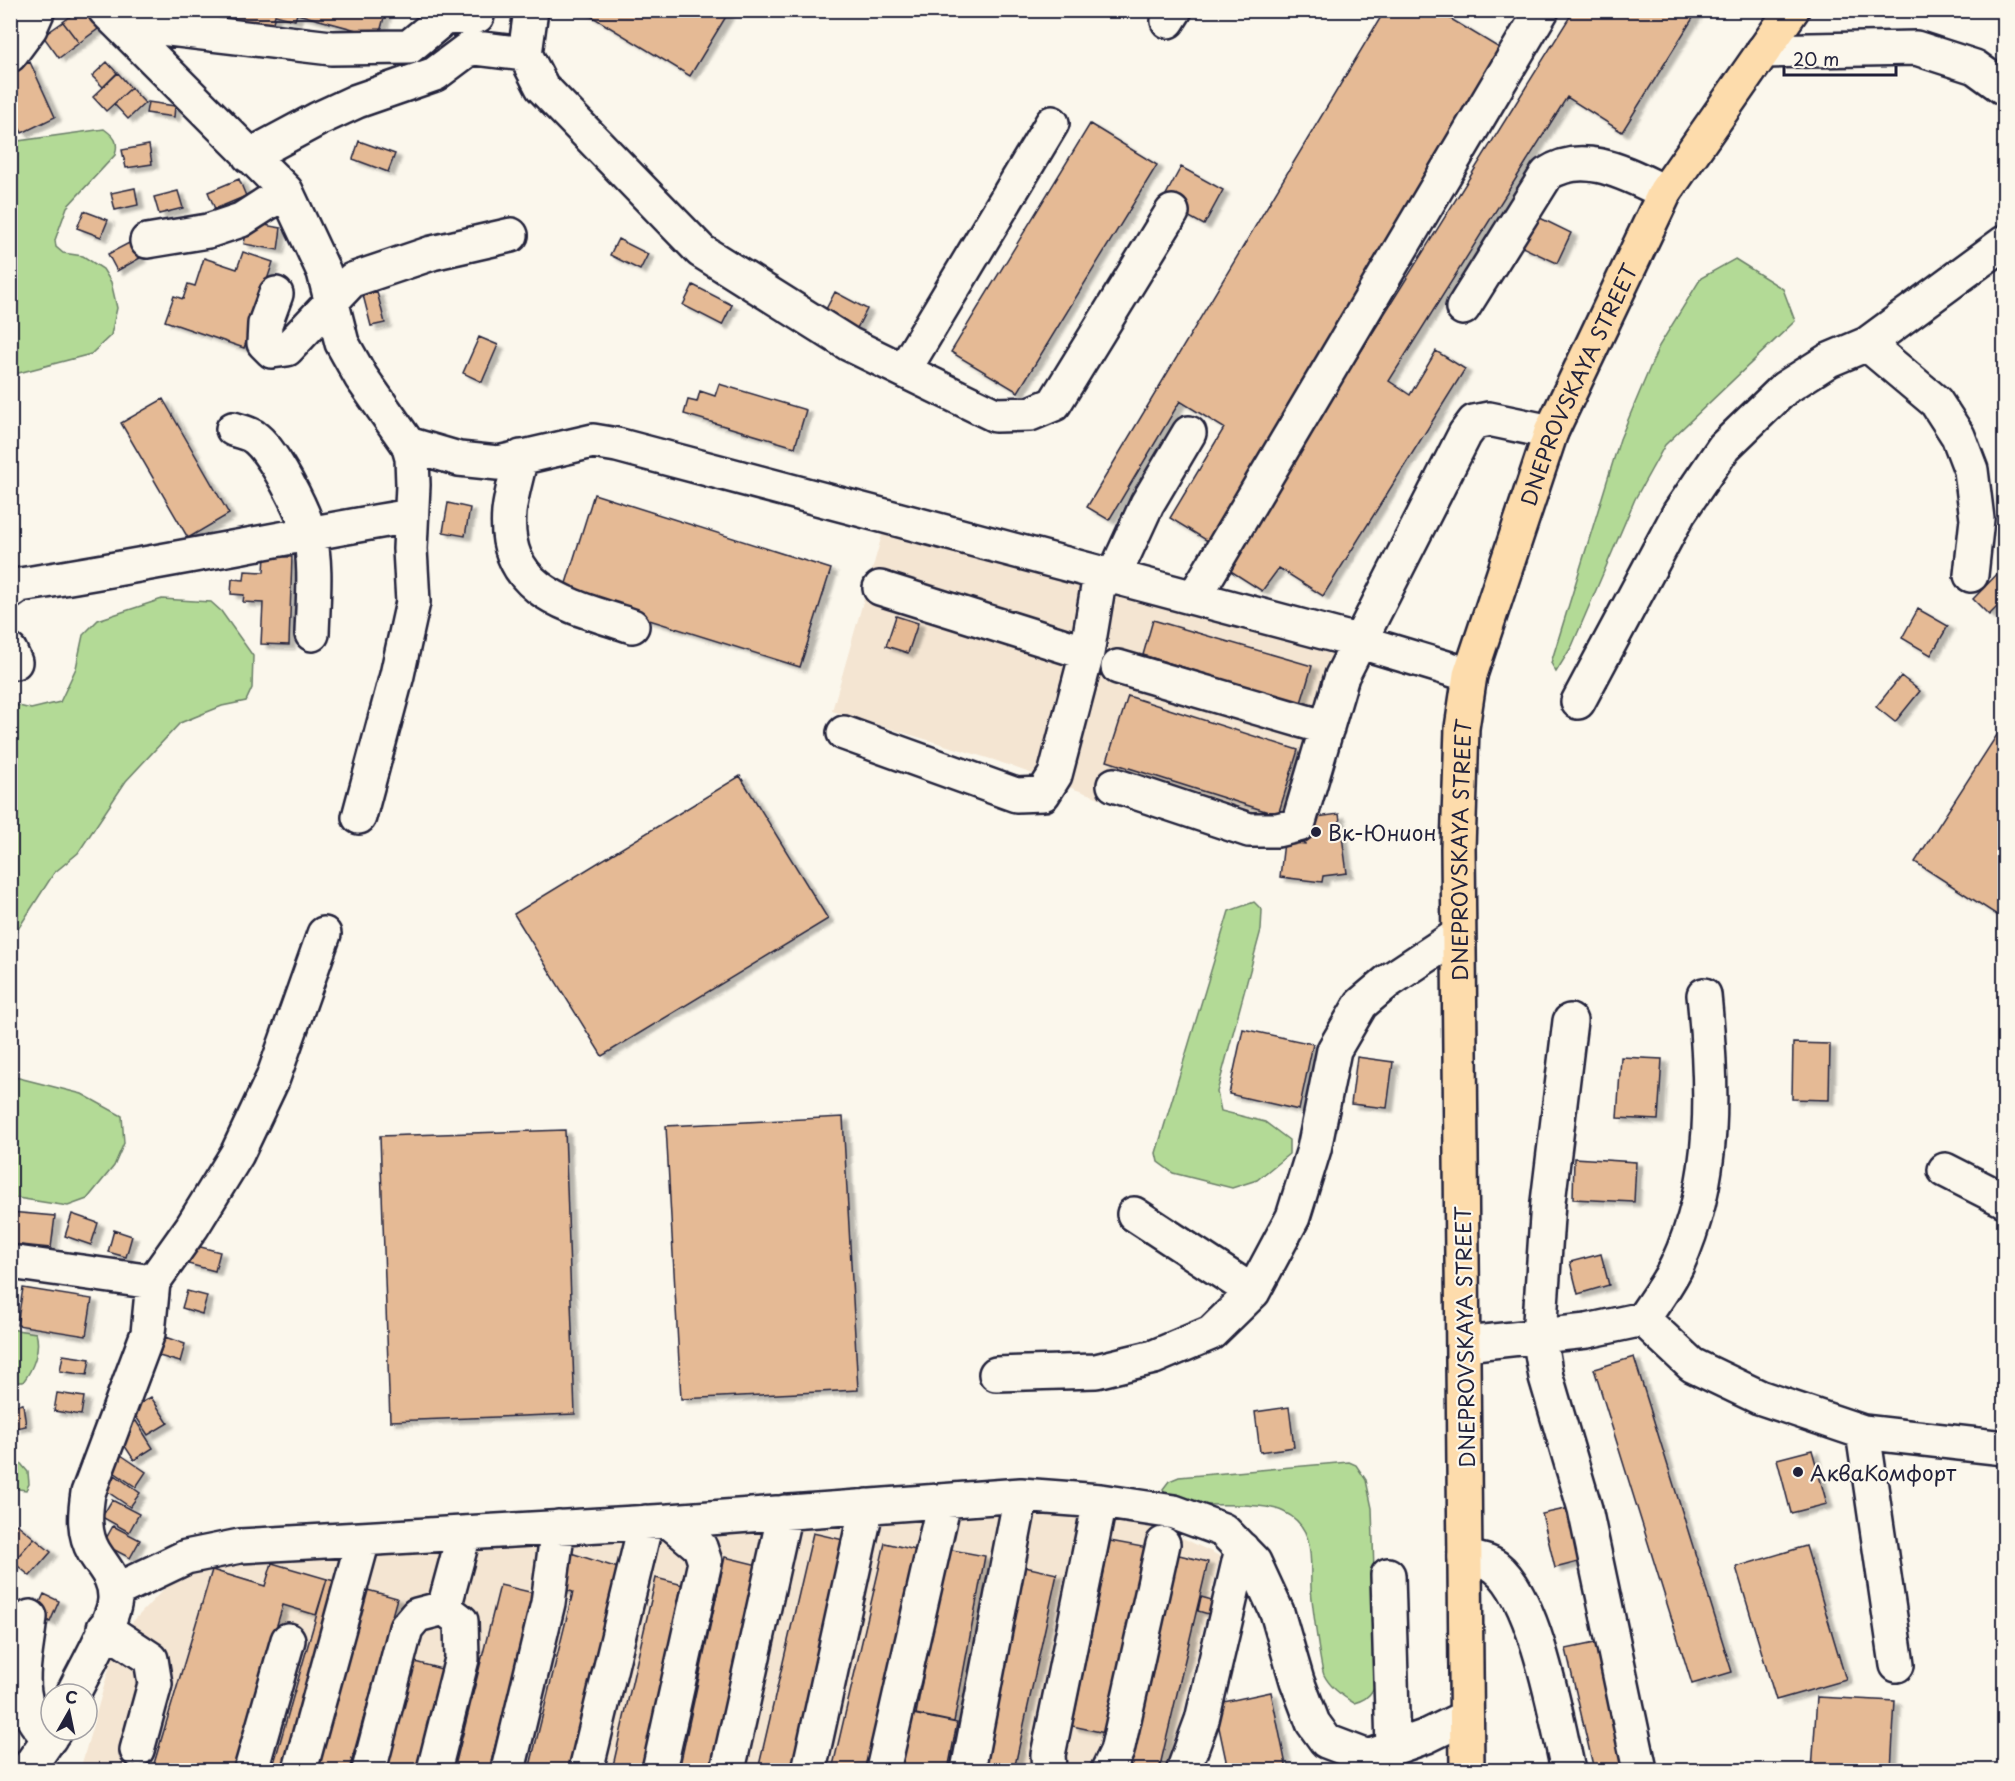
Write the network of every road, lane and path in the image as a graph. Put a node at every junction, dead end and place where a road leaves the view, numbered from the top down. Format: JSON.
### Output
{"nodes":[{"id":1,"x":38,"y":10,"type":"edge"},
{"id":2,"x":531,"y":10,"type":"edge"},
{"id":3,"x":1542,"y":10,"type":"edge"},
{"id":4,"x":1792,"y":10,"type":"edge"},
{"id":5,"x":477,"y":16,"type":"dead end"},
{"id":6,"x":112,"y":17,"type":"edge"},
{"id":7,"x":1763,"y":51,"type":"junction"},
{"id":8,"x":525,"y":54,"type":"junction"},
{"id":9,"x":10,"y":55,"type":"edge"},
{"id":10,"x":2004,"y":88,"type":"edge"},
{"id":11,"x":1052,"y":123,"type":"dead end"},
{"id":12,"x":249,"y":156,"type":"junction"},
{"id":13,"x":286,"y":191,"type":"junction"},
{"id":14,"x":1665,"y":192,"type":"junction"},
{"id":15,"x":1172,"y":212,"type":"dead end"},
{"id":16,"x":511,"y":235,"type":"dead end"},
{"id":17,"x":147,"y":241,"type":"dead end"},
{"id":18,"x":2004,"y":243,"type":"edge"},
{"id":19,"x":276,"y":294,"type":"dead end"},
{"id":20,"x":331,"y":304,"type":"junction"},
{"id":21,"x":1463,"y":308,"type":"dead end"},
{"id":22,"x":1867,"y":344,"type":"junction"},
{"id":23,"x":904,"y":370,"type":"junction"},
{"id":24,"x":233,"y":429,"type":"dead end"},
{"id":25,"x":1551,"y":432,"type":"junction"},
{"id":26,"x":1189,"y":433,"type":"dead end"},
{"id":27,"x":408,"y":444,"type":"junction"},
{"id":28,"x":521,"y":457,"type":"junction"},
{"id":29,"x":410,"y":516,"type":"junction"},
{"id":30,"x":309,"y":533,"type":"junction"},
{"id":31,"x":1971,"y":575,"type":"dead end"},
{"id":32,"x":1106,"y":577,"type":"junction"},
{"id":33,"x":880,"y":588,"type":"dead end"},
{"id":34,"x":10,"y":592,"type":"edge"},
{"id":35,"x":1194,"y":597,"type":"junction"},
{"id":36,"x":632,"y":626,"type":"dead end"},
{"id":37,"x":312,"y":634,"type":"dead end"},
{"id":38,"x":1358,"y":641,"type":"junction"},
{"id":39,"x":1087,"y":653,"type":"junction"},
{"id":40,"x":1118,"y":667,"type":"dead end"},
{"id":41,"x":1470,"y":675,"type":"junction"},
{"id":42,"x":1578,"y":702,"type":"dead end"},
{"id":43,"x":1327,"y":728,"type":"junction"},
{"id":44,"x":844,"y":733,"type":"dead end"},
{"id":45,"x":1114,"y":785,"type":"dead end"},
{"id":46,"x":359,"y":818,"type":"dead end"},
{"id":47,"x":324,"y":934,"type":"dead end"},
{"id":48,"x":1458,"y":935,"type":"junction"},
{"id":49,"x":1704,"y":995,"type":"dead end"},
{"id":50,"x":1570,"y":1022,"type":"dead end"},
{"id":51,"x":1945,"y":1170,"type":"dead end"},
{"id":52,"x":2004,"y":1200,"type":"edge"},
{"id":53,"x":1134,"y":1214,"type":"dead end"},
{"id":54,"x":10,"y":1262,"type":"edge"},
{"id":55,"x":153,"y":1282,"type":"junction"},
{"id":56,"x":1253,"y":1292,"type":"junction"},
{"id":57,"x":1643,"y":1319,"type":"junction"},
{"id":58,"x":1539,"y":1336,"type":"junction"},
{"id":59,"x":1465,"y":1344,"type":"junction"},
{"id":60,"x":996,"y":1374,"type":"dead end"},
{"id":61,"x":1863,"y":1432,"type":"junction"},
{"id":62,"x":2004,"y":1448,"type":"edge"},
{"id":63,"x":1022,"y":1495,"type":"junction"},
{"id":64,"x":1100,"y":1501,"type":"junction"},
{"id":65,"x":944,"y":1502,"type":"junction"},
{"id":66,"x":867,"y":1506,"type":"junction"},
{"id":67,"x":785,"y":1512,"type":"junction"},
{"id":68,"x":658,"y":1521,"type":"junction"},
{"id":69,"x":558,"y":1527,"type":"junction"},
{"id":70,"x":464,"y":1534,"type":"junction"},
{"id":71,"x":363,"y":1540,"type":"junction"},
{"id":72,"x":1163,"y":1544,"type":"dead end"},
{"id":73,"x":1242,"y":1549,"type":"junction"},
{"id":74,"x":1465,"y":1557,"type":"junction"},
{"id":75,"x":1388,"y":1575,"type":"dead end"},
{"id":76,"x":115,"y":1591,"type":"junction"},
{"id":77,"x":444,"y":1608,"type":"junction"},
{"id":78,"x":30,"y":1617,"type":"dead end"},
{"id":79,"x":104,"y":1628,"type":"junction"},
{"id":80,"x":288,"y":1640,"type":"dead end"},
{"id":81,"x":1897,"y":1665,"type":"dead end"},
{"id":82,"x":79,"y":1682,"type":"edge"},
{"id":83,"x":1466,"y":1716,"type":"junction"},
{"id":84,"x":39,"y":1727,"type":"edge"},
{"id":85,"x":47,"y":1742,"type":"edge"},
{"id":86,"x":137,"y":1750,"type":"dead end"},
{"id":87,"x":1372,"y":1759,"type":"edge"},
{"id":88,"x":1184,"y":1769,"type":"edge"},
{"id":89,"x":27,"y":1770,"type":"edge"},
{"id":90,"x":251,"y":1770,"type":"edge"},
{"id":91,"x":300,"y":1770,"type":"edge"},
{"id":92,"x":369,"y":1770,"type":"edge"},
{"id":93,"x":434,"y":1770,"type":"edge"},
{"id":94,"x":508,"y":1770,"type":"edge"},
{"id":95,"x":586,"y":1770,"type":"edge"},
{"id":96,"x":659,"y":1770,"type":"edge"},
{"id":97,"x":728,"y":1770,"type":"edge"},
{"id":98,"x":809,"y":1770,"type":"edge"},
{"id":99,"x":883,"y":1770,"type":"edge"},
{"id":100,"x":968,"y":1770,"type":"edge"},
{"id":101,"x":1049,"y":1770,"type":"edge"},
{"id":102,"x":1108,"y":1770,"type":"edge"},
{"id":103,"x":1467,"y":1770,"type":"edge"},
{"id":104,"x":1568,"y":1770,"type":"edge"},
{"id":105,"x":1640,"y":1770,"type":"edge"}],
"edges":[{"from":1,"to":9,"type":"street"},
{"from":2,"to":8,"type":"street"},
{"from":3,"to":35,"type":"street"},
{"from":4,"to":7,"type":"main road","name":"DNEPROVSKAYA STREET"},
{"from":5,"to":6,"type":"street"},
{"from":6,"to":12,"type":"street"},
{"from":7,"to":10,"type":"street"},
{"from":7,"to":14,"type":"main road","name":"DNEPROVSKAYA STREET"},
{"from":8,"to":12,"type":"street"},
{"from":8,"to":23,"type":"street"},
{"from":11,"to":23,"type":"street"},
{"from":12,"to":13,"type":"street"},
{"from":13,"to":17,"type":"street"},
{"from":13,"to":20,"type":"street"},
{"from":14,"to":21,"type":"street"},
{"from":14,"to":25,"type":"main road","name":"DNEPROVSKAYA STREET"},
{"from":15,"to":23,"type":"street"},
{"from":16,"to":20,"type":"street"},
{"from":18,"to":22,"type":"street"},
{"from":19,"to":20,"type":"street"},
{"from":20,"to":27,"type":"street"},
{"from":22,"to":31,"type":"street"},
{"from":22,"to":42,"type":"street"},
{"from":24,"to":30,"type":"street"},
{"from":25,"to":38,"type":"street"},
{"from":25,"to":41,"type":"main road","name":"DNEPROVSKAYA STREET"},
{"from":26,"to":32,"type":"street"},
{"from":27,"to":28,"type":"street"},
{"from":27,"to":29,"type":"street"},
{"from":28,"to":32,"type":"street"},
{"from":28,"to":36,"type":"street"},
{"from":29,"to":30,"type":"street"},
{"from":29,"to":46,"type":"street"},
{"from":30,"to":34,"type":"street"},
{"from":30,"to":37,"type":"street"},
{"from":32,"to":35,"type":"street"},
{"from":32,"to":39,"type":"street"},
{"from":33,"to":39,"type":"street"},
{"from":35,"to":38,"type":"street"},
{"from":38,"to":41,"type":"street"},
{"from":38,"to":43,"type":"street"},
{"from":39,"to":44,"type":"street"},
{"from":40,"to":43,"type":"street"},
{"from":41,"to":48,"type":"main road","name":"DNEPROVSKAYA STREET"},
{"from":43,"to":45,"type":"street"},
{"from":47,"to":55,"type":"street"},
{"from":48,"to":56,"type":"street"},
{"from":48,"to":59,"type":"main road","name":"DNEPROVSKAYA STREET"},
{"from":49,"to":57,"type":"street"},
{"from":50,"to":58,"type":"street"},
{"from":51,"to":52,"type":"street"},
{"from":53,"to":56,"type":"street"},
{"from":54,"to":55,"type":"street"},
{"from":55,"to":76,"type":"street"},
{"from":56,"to":60,"type":"street"},
{"from":57,"to":58,"type":"street"},
{"from":57,"to":61,"type":"street"},
{"from":58,"to":59,"type":"street"},
{"from":58,"to":105,"type":"street"},
{"from":59,"to":74,"type":"main road","name":"DNEPROVSKAYA STREET"},
{"from":61,"to":62,"type":"street"},
{"from":61,"to":81,"type":"street"},
{"from":63,"to":64,"type":"street"},
{"from":63,"to":65,"type":"street"},
{"from":63,"to":100,"type":"street"},
{"from":64,"to":73,"type":"street"},
{"from":64,"to":101,"type":"street"},
{"from":65,"to":66,"type":"street"},
{"from":65,"to":99,"type":"street"},
{"from":66,"to":67,"type":"street"},
{"from":66,"to":98,"type":"street"},
{"from":67,"to":68,"type":"street"},
{"from":67,"to":97,"type":"street"},
{"from":68,"to":69,"type":"street"},
{"from":68,"to":95,"type":"street"},
{"from":68,"to":96,"type":"street"},
{"from":69,"to":70,"type":"street"},
{"from":69,"to":94,"type":"street"},
{"from":70,"to":71,"type":"street"},
{"from":70,"to":77,"type":"street"},
{"from":71,"to":76,"type":"street"},
{"from":71,"to":91,"type":"street"},
{"from":72,"to":102,"type":"street"},
{"from":73,"to":87,"type":"street"},
{"from":73,"to":88,"type":"street"},
{"from":74,"to":83,"type":"main road","name":"DNEPROVSKAYA STREET"},
{"from":74,"to":104,"type":"street"},
{"from":75,"to":87,"type":"street"},
{"from":76,"to":79,"type":"street"},
{"from":77,"to":92,"type":"street"},
{"from":77,"to":93,"type":"street"},
{"from":78,"to":84,"type":"street"},
{"from":79,"to":82,"type":"street"},
{"from":79,"to":86,"type":"street"},
{"from":80,"to":90,"type":"street"},
{"from":83,"to":87,"type":"street"},
{"from":83,"to":103,"type":"main road","name":"DNEPROVSKAYA STREET"},
{"from":85,"to":89,"type":"street"}]}
